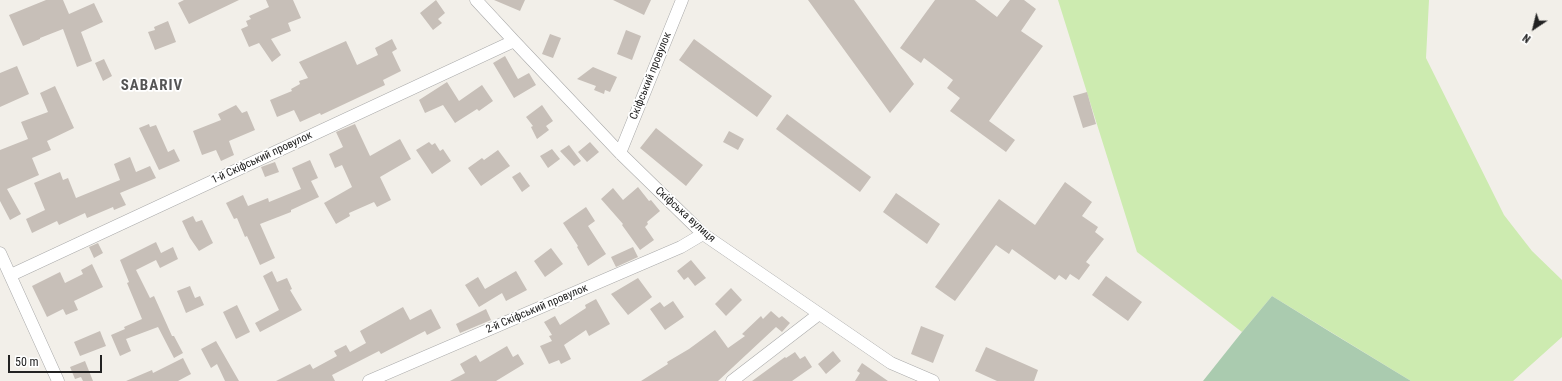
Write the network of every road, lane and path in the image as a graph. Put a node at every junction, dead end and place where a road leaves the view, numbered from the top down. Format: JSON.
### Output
{"nodes":[{"id":1,"x":476,"y":0,"type":"edge"},
{"id":2,"x":682,"y":0,"type":"edge"},
{"id":3,"x":514,"y":42,"type":"junction"},
{"id":4,"x":620,"y":153,"type":"junction"},
{"id":5,"x":703,"y":234,"type":"junction"},
{"id":6,"x":0,"y":253,"type":"edge"},
{"id":7,"x":11,"y":275,"type":"junction"},
{"id":8,"x":819,"y":314,"type":"junction"},
{"id":9,"x":58,"y":381,"type":"edge"},
{"id":10,"x":369,"y":381,"type":"edge"},
{"id":11,"x":732,"y":381,"type":"edge"},
{"id":12,"x":933,"y":381,"type":"edge"}],
"edges":[{"from":1,"to":3,"type":"street","name":"Скіфська вулиця"},
{"from":2,"to":4,"type":"street","name":"Скіфський провулок"},
{"from":3,"to":4,"type":"street","name":"Скіфська вулиця"},
{"from":3,"to":7,"type":"street","name":"1-й Скіфський провулок"},
{"from":4,"to":5,"type":"street","name":"Скіфська вулиця"},
{"from":5,"to":8,"type":"street","name":"Скіфська вулиця"},
{"from":5,"to":10,"type":"street","name":"2-й Скіфський провулок"},
{"from":6,"to":7,"type":"street"},
{"from":7,"to":9,"type":"street"},
{"from":8,"to":11,"type":"street"},
{"from":8,"to":12,"type":"street","name":"Скіфська вулиця"}]}
